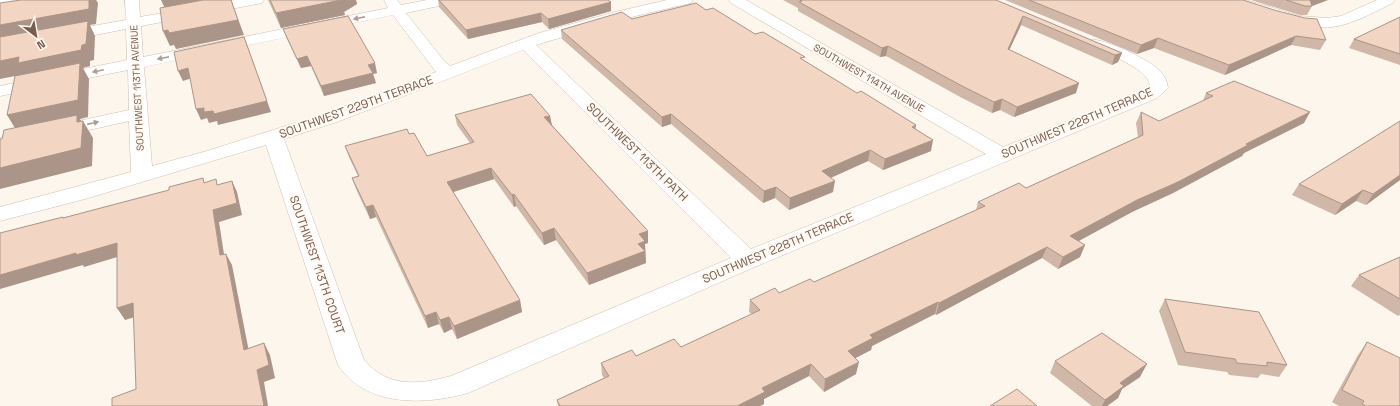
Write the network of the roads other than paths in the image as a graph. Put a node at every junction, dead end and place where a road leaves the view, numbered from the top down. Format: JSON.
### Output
{"nodes":[{"id":1,"x":132,"y":0,"type":"edge"},
{"id":2,"x":257,"y":0,"type":"edge"},
{"id":3,"x":448,"y":0,"type":"edge"},
{"id":4,"x":686,"y":0,"type":"edge"},
{"id":5,"x":736,"y":0,"type":"edge"},
{"id":6,"x":1232,"y":0,"type":"edge"},
{"id":7,"x":1388,"y":0,"type":"edge"},
{"id":8,"x":653,"y":3,"type":"edge"},
{"id":9,"x":394,"y":5,"type":"edge"},
{"id":10,"x":2,"y":8,"type":"edge"},
{"id":11,"x":16,"y":10,"type":"edge"},
{"id":12,"x":133,"y":23,"type":"junction"},
{"id":13,"x":1080,"y":38,"type":"edge"},
{"id":14,"x":47,"y":39,"type":"edge"},
{"id":15,"x":525,"y":43,"type":"junction"},
{"id":16,"x":136,"y":64,"type":"junction"},
{"id":17,"x":448,"y":73,"type":"junction"},
{"id":18,"x":0,"y":91,"type":"edge"},
{"id":19,"x":138,"y":113,"type":"junction"},
{"id":20,"x":273,"y":136,"type":"junction"},
{"id":21,"x":0,"y":144,"type":"edge"},
{"id":22,"x":1002,"y":155,"type":"junction"},
{"id":23,"x":142,"y":175,"type":"junction"},
{"id":24,"x":0,"y":214,"type":"edge"},
{"id":25,"x":748,"y":260,"type":"junction"},
{"id":26,"x":374,"y":385,"type":"joint"}],
"edges":[{"from":1,"to":12,"type":"street","name":"SOUTHWEST 113TH AVENUE"},
{"from":2,"to":12,"type":"street"},
{"from":3,"to":9,"type":"street"},
{"from":4,"to":8,"type":"street","name":"SOUTHWEST 229TH TERRACE"},
{"from":5,"to":22,"type":"street","name":"SOUTHWEST 114TH AVENUE"},
{"from":6,"to":7,"type":"street"},
{"from":8,"to":15,"type":"street","name":"SOUTHWEST 229TH TERRACE"},
{"from":9,"to":16,"type":"street","one_way":true},
{"from":9,"to":17,"type":"street"},
{"from":10,"to":11,"type":"street"},
{"from":12,"to":14,"type":"street"},
{"from":12,"to":16,"type":"street","name":"SOUTHWEST 113TH AVENUE"},
{"from":13,"to":22,"type":"street","name":"SOUTHWEST 228TH TERRACE"},
{"from":15,"to":17,"type":"street","name":"SOUTHWEST 229TH TERRACE"},
{"from":15,"to":25,"type":"street","name":"SOUTHWEST 113TH PATH"},
{"from":16,"to":18,"type":"street","one_way":true},
{"from":16,"to":19,"type":"street","name":"SOUTHWEST 113TH AVENUE"},
{"from":17,"to":20,"type":"street","name":"SOUTHWEST 229TH TERRACE"},
{"from":21,"to":19,"type":"street","one_way":true},
{"from":19,"to":23,"type":"street","name":"SOUTHWEST 113TH AVENUE"},
{"from":20,"to":23,"type":"street","name":"SOUTHWEST 229TH TERRACE"},
{"from":20,"to":26,"type":"street","name":"SOUTHWEST 113TH COURT"},
{"from":22,"to":25,"type":"street","name":"SOUTHWEST 228TH TERRACE"},
{"from":23,"to":24,"type":"street","name":"SOUTHWEST 229TH TERRACE"},
{"from":25,"to":26,"type":"street","name":"SOUTHWEST 228TH TERRACE"}]}
